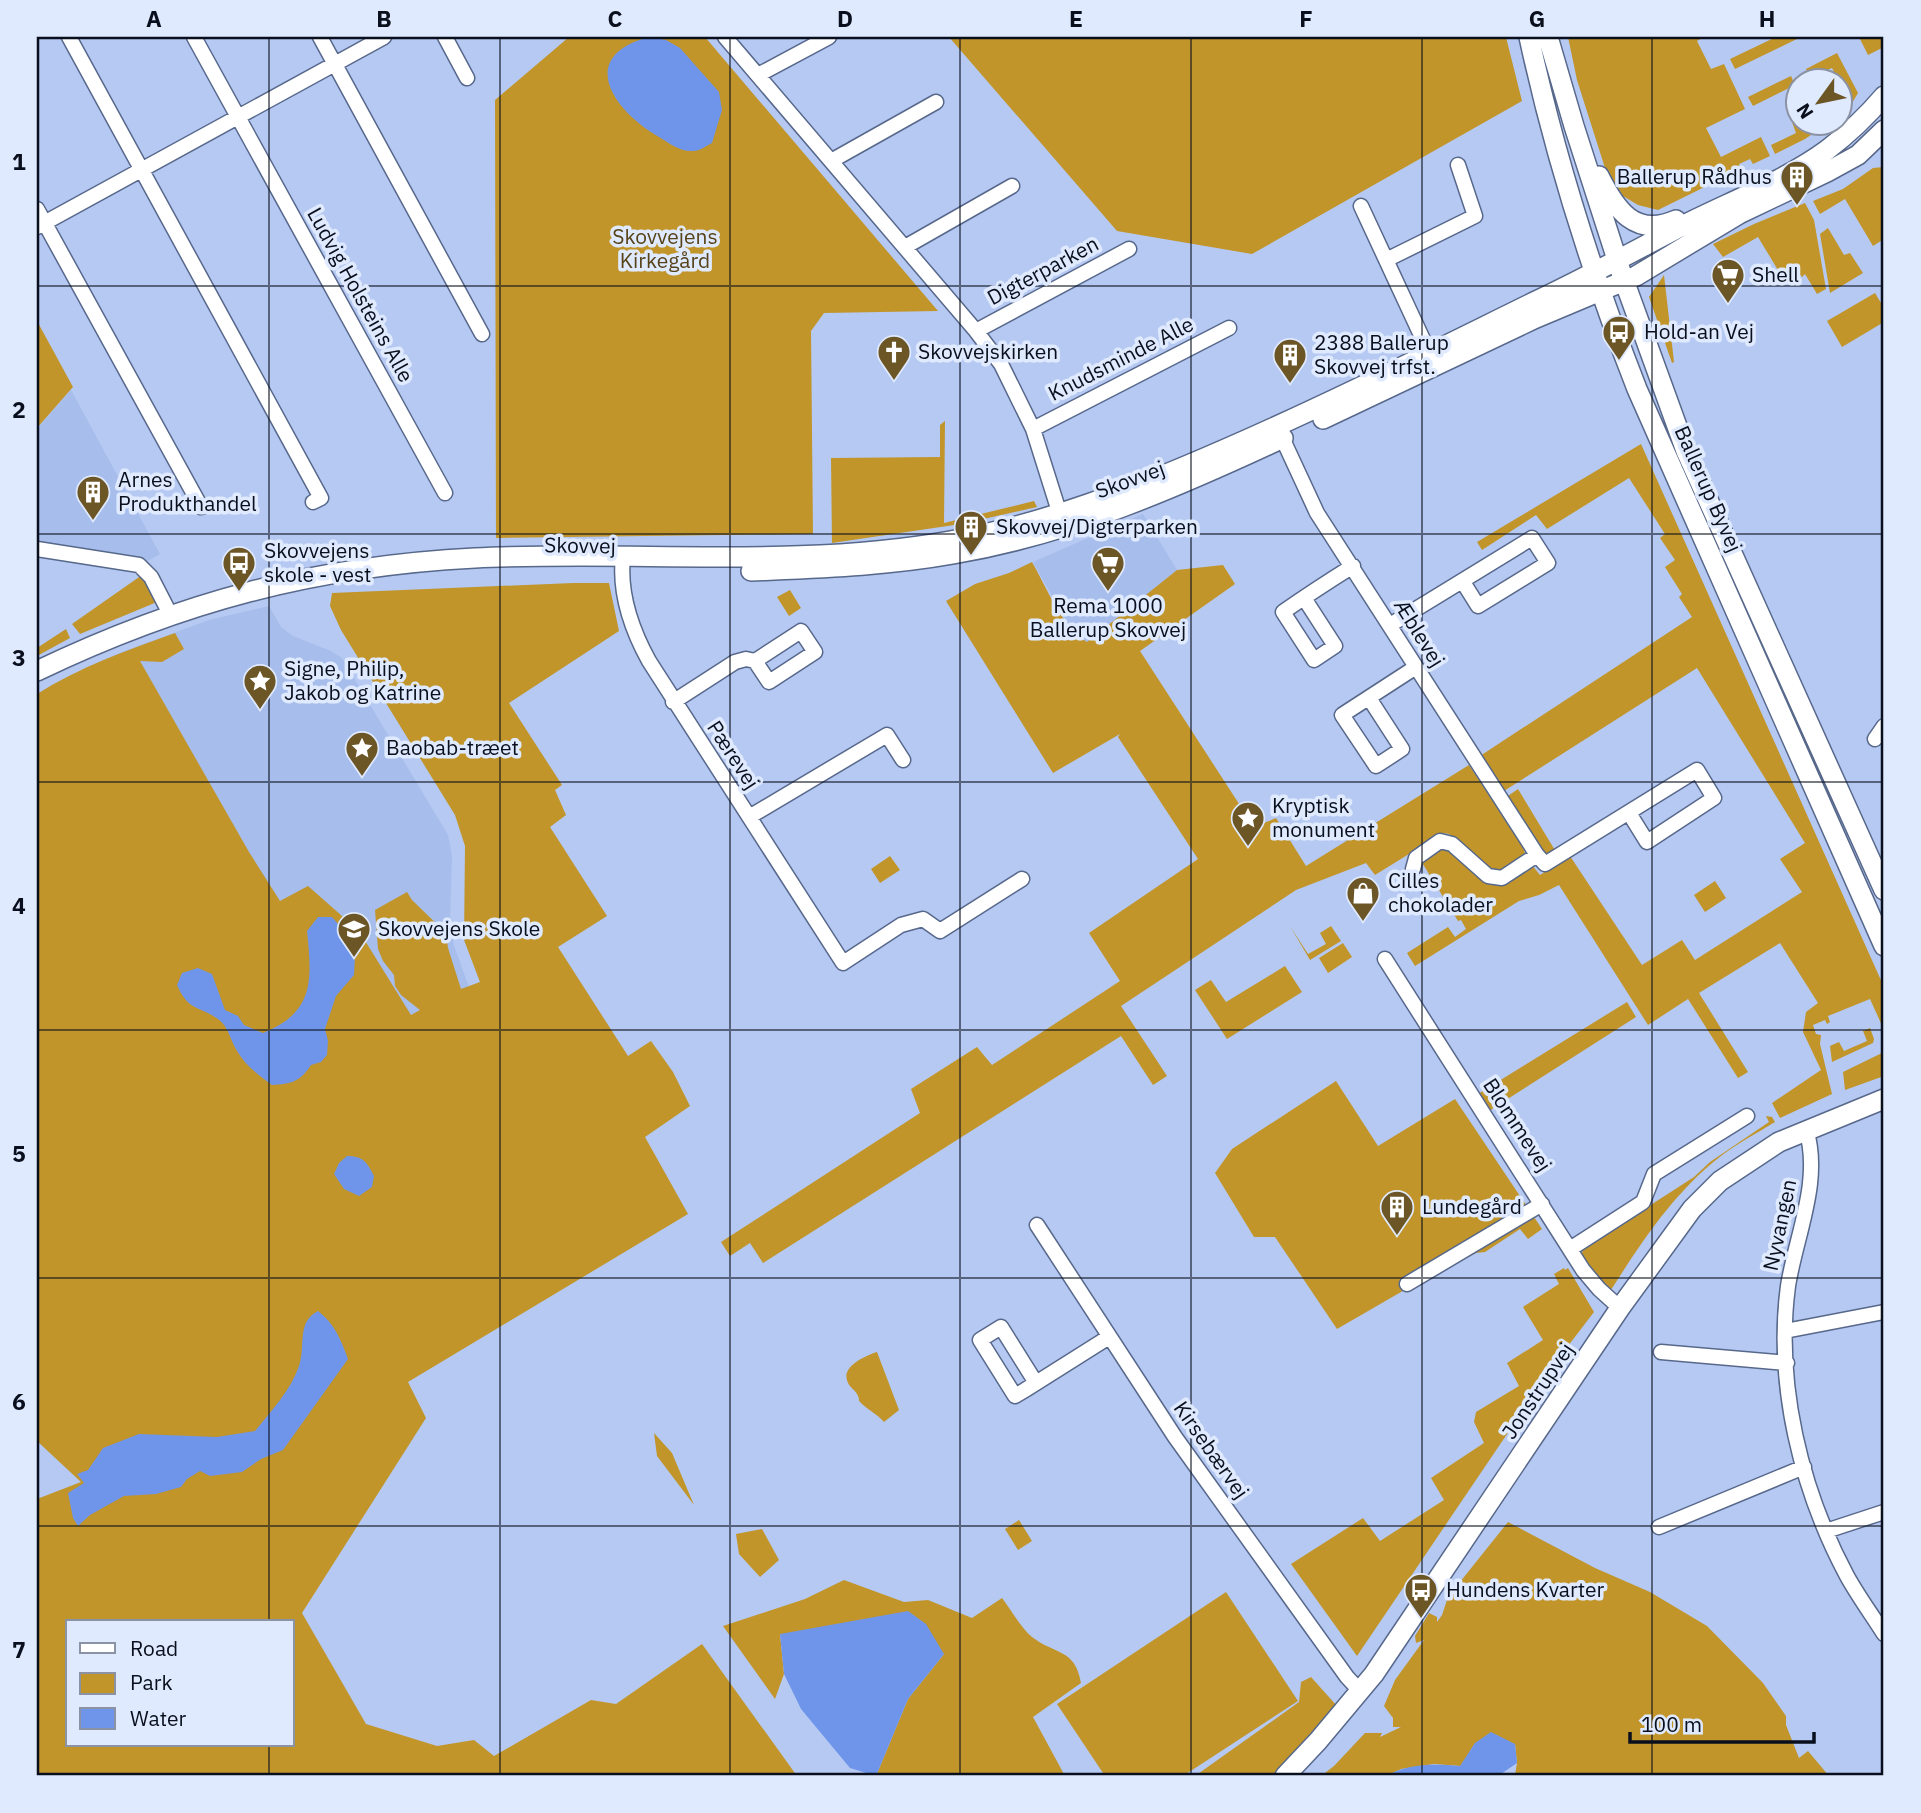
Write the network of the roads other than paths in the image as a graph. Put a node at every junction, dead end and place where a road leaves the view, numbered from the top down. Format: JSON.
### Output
{"nodes":[{"id":1,"x":69,"y":37,"type":"edge"},
{"id":2,"x":194,"y":37,"type":"edge"},
{"id":3,"x":320,"y":37,"type":"edge"},
{"id":4,"x":384,"y":37,"type":"edge"},
{"id":5,"x":445,"y":37,"type":"edge"},
{"id":6,"x":725,"y":37,"type":"edge"},
{"id":7,"x":829,"y":37,"type":"edge"},
{"id":8,"x":1529,"y":37,"type":"edge"},
{"id":9,"x":1548,"y":37,"type":"edge"},
{"id":10,"x":335,"y":64,"type":"junction"},
{"id":11,"x":758,"y":75,"type":"junction"},
{"id":12,"x":467,"y":78,"type":"dead end"},
{"id":13,"x":936,"y":102,"type":"dead end"},
{"id":14,"x":1882,"y":105,"type":"edge"},
{"id":15,"x":238,"y":117,"type":"junction"},
{"id":16,"x":1574,"y":126,"type":"junction"},
{"id":17,"x":1884,"y":130,"type":"edge"},
{"id":18,"x":831,"y":162,"type":"junction"},
{"id":19,"x":1458,"y":165,"type":"dead end"},
{"id":20,"x":142,"y":170,"type":"junction"},
{"id":21,"x":1789,"y":172,"type":"junction"},
{"id":22,"x":1012,"y":186,"type":"dead end"},
{"id":23,"x":1752,"y":191,"type":"junction"},
{"id":24,"x":1361,"y":206,"type":"dead end"},
{"id":25,"x":37,"y":209,"type":"edge"},
{"id":26,"x":41,"y":225,"type":"edge"},
{"id":27,"x":905,"y":247,"type":"junction"},
{"id":28,"x":1129,"y":249,"type":"dead end"},
{"id":29,"x":1386,"y":260,"type":"junction"},
{"id":30,"x":1621,"y":271,"type":"junction"},
{"id":31,"x":1594,"y":273,"type":"junction"},
{"id":32,"x":1601,"y":292,"type":"junction"},
{"id":33,"x":1229,"y":328,"type":"dead end"},
{"id":34,"x":976,"y":331,"type":"junction"},
{"id":35,"x":482,"y":334,"type":"dead end"},
{"id":36,"x":1433,"y":359,"type":"junction"},
{"id":37,"x":1033,"y":429,"type":"junction"},
{"id":38,"x":1280,"y":432,"type":"junction"},
{"id":39,"x":444,"y":492,"type":"dead end"},
{"id":40,"x":313,"y":502,"type":"dead end"},
{"id":41,"x":201,"y":507,"type":"dead end"},
{"id":42,"x":1062,"y":520,"type":"junction"},
{"id":43,"x":37,"y":549,"type":"edge"},
{"id":44,"x":622,"y":563,"type":"junction"},
{"id":45,"x":1353,"y":566,"type":"junction"},
{"id":46,"x":1463,"y":582,"type":"junction"},
{"id":47,"x":1304,"y":598,"type":"dead end"},
{"id":48,"x":170,"y":614,"type":"junction"},
{"id":49,"x":1390,"y":625,"type":"junction"},
{"id":50,"x":755,"y":661,"type":"dead end"},
{"id":51,"x":1416,"y":667,"type":"junction"},
{"id":52,"x":37,"y":671,"type":"edge"},
{"id":53,"x":1369,"y":698,"type":"junction"},
{"id":54,"x":673,"y":702,"type":"junction"},
{"id":55,"x":1884,"y":726,"type":"edge"},
{"id":56,"x":1875,"y":739,"type":"dead end"},
{"id":57,"x":903,"y":760,"type":"dead end"},
{"id":58,"x":1629,"y":813,"type":"junction"},
{"id":59,"x":749,"y":817,"type":"junction"},
{"id":60,"x":1537,"y":855,"type":"junction"},
{"id":61,"x":1413,"y":869,"type":"dead end"},
{"id":62,"x":1022,"y":879,"type":"dead end"},
{"id":63,"x":1884,"y":890,"type":"edge"},
{"id":64,"x":1884,"y":946,"type":"edge"},
{"id":65,"x":1385,"y":958,"type":"dead end"},
{"id":66,"x":1884,"y":1098,"type":"edge"},
{"id":67,"x":1747,"y":1116,"type":"dead end"},
{"id":68,"x":1806,"y":1129,"type":"junction"},
{"id":69,"x":1542,"y":1203,"type":"junction"},
{"id":70,"x":1037,"y":1224,"type":"dead end"},
{"id":71,"x":1570,"y":1249,"type":"junction"},
{"id":72,"x":1407,"y":1284,"type":"dead end"},
{"id":73,"x":1620,"y":1308,"type":"junction"},
{"id":74,"x":1884,"y":1311,"type":"edge"},
{"id":75,"x":1785,"y":1331,"type":"junction"},
{"id":76,"x":1109,"y":1337,"type":"junction"},
{"id":77,"x":1661,"y":1352,"type":"dead end"},
{"id":78,"x":1787,"y":1363,"type":"junction"},
{"id":79,"x":1036,"y":1383,"type":"junction"},
{"id":80,"x":1804,"y":1467,"type":"junction"},
{"id":81,"x":1884,"y":1512,"type":"edge"},
{"id":82,"x":1659,"y":1527,"type":"dead end"},
{"id":83,"x":1826,"y":1531,"type":"junction"},
{"id":84,"x":1884,"y":1634,"type":"edge"},
{"id":85,"x":1361,"y":1692,"type":"junction"},
{"id":86,"x":1285,"y":1776,"type":"edge"}],
"edges":[{"from":1,"to":20,"type":"street"},
{"from":2,"to":15,"type":"street","name":"Ludvig Holsteins Alle"},
{"from":3,"to":10,"type":"street"},
{"from":4,"to":10,"type":"street"},
{"from":5,"to":12,"type":"street"},
{"from":6,"to":11,"type":"street","name":"Digterparken"},
{"from":7,"to":11,"type":"street"},
{"from":8,"to":31,"type":"street","name":"Ballerup Byvej"},
{"from":9,"to":16,"type":"street","name":"Ballerup Byvej"},
{"from":10,"to":15,"type":"street"},
{"from":10,"to":35,"type":"street"},
{"from":11,"to":18,"type":"street","name":"Digterparken"},
{"from":13,"to":18,"type":"street"},
{"from":14,"to":21,"type":"street"},
{"from":15,"to":20,"type":"street"},
{"from":15,"to":39,"type":"street","name":"Ludvig Holsteins Alle"},
{"from":16,"to":23,"type":"street"},
{"from":16,"to":30,"type":"street","name":"Ballerup Byvej"},
{"from":17,"to":30,"type":"street"},
{"from":18,"to":27,"type":"street","name":"Digterparken"},
{"from":19,"to":29,"type":"street"},
{"from":20,"to":26,"type":"street"},
{"from":20,"to":40,"type":"street"},
{"from":21,"to":23,"type":"street"},
{"from":21,"to":30,"type":"street"},
{"from":22,"to":27,"type":"street"},
{"from":23,"to":30,"type":"street"},
{"from":24,"to":29,"type":"street"},
{"from":25,"to":26,"type":"street"},
{"from":26,"to":41,"type":"street"},
{"from":27,"to":34,"type":"street","name":"Digterparken"},
{"from":28,"to":34,"type":"street","name":"Digterparken"},
{"from":29,"to":36,"type":"street"},
{"from":30,"to":31,"type":"street"},
{"from":30,"to":32,"type":"street"},
{"from":30,"to":63,"type":"street","name":"Ballerup Byvej"},
{"from":31,"to":32,"type":"street","name":"Ballerup Byvej"},
{"from":31,"to":36,"type":"street","name":"Skovvej"},
{"from":32,"to":36,"type":"street","name":"Skovvej"},
{"from":32,"to":64,"type":"street","name":"Ballerup Byvej"},
{"from":33,"to":37,"type":"street","name":"Knudsminde Alle"},
{"from":34,"to":37,"type":"street","name":"Digterparken"},
{"from":36,"to":38,"type":"street","name":"Skovvej"},
{"from":37,"to":42,"type":"street","name":"Digterparken"},
{"from":38,"to":42,"type":"street","name":"Skovvej"},
{"from":38,"to":45,"type":"street","name":"Æblevej"},
{"from":42,"to":44,"type":"street","name":"Skovvej"},
{"from":43,"to":48,"type":"street"},
{"from":44,"to":48,"type":"street","name":"Skovvej"},
{"from":44,"to":54,"type":"street","name":"Pærevej"},
{"from":45,"to":47,"type":"street"},
{"from":45,"to":49,"type":"street","name":"Æblevej"},
{"from":46,"to":46,"type":"street"},
{"from":46,"to":49,"type":"street"},
{"from":48,"to":52,"type":"street","name":"Skovvej"},
{"from":49,"to":51,"type":"street","name":"Æblevej"},
{"from":50,"to":54,"type":"street"},
{"from":51,"to":53,"type":"street"},
{"from":51,"to":60,"type":"street","name":"Æblevej"},
{"from":53,"to":53,"type":"street"},
{"from":54,"to":59,"type":"street","name":"Pærevej"},
{"from":55,"to":56,"type":"street"},
{"from":57,"to":59,"type":"street"},
{"from":58,"to":58,"type":"street"},
{"from":58,"to":60,"type":"street"},
{"from":59,"to":62,"type":"street","name":"Pærevej"},
{"from":60,"to":61,"type":"street"},
{"from":65,"to":69,"type":"street","name":"Blommevej"},
{"from":66,"to":68,"type":"street","name":"Jonstrupvej"},
{"from":67,"to":71,"type":"street"},
{"from":68,"to":73,"type":"street","name":"Jonstrupvej"},
{"from":68,"to":75,"type":"street","name":"Nyvangen"},
{"from":69,"to":71,"type":"street","name":"Blommevej"},
{"from":69,"to":72,"type":"street"},
{"from":70,"to":76,"type":"street","name":"Kirsebærvej"},
{"from":71,"to":73,"type":"street","name":"Blommevej"},
{"from":73,"to":85,"type":"street","name":"Jonstrupvej"},
{"from":74,"to":75,"type":"street"},
{"from":75,"to":78,"type":"street","name":"Nyvangen"},
{"from":76,"to":79,"type":"street"},
{"from":76,"to":85,"type":"street","name":"Kirsebærvej"},
{"from":77,"to":78,"type":"street"},
{"from":78,"to":80,"type":"street","name":"Nyvangen"},
{"from":79,"to":79,"type":"street"},
{"from":80,"to":82,"type":"street"},
{"from":80,"to":83,"type":"street","name":"Nyvangen"},
{"from":81,"to":83,"type":"street"},
{"from":83,"to":84,"type":"street","name":"Nyvangen"},
{"from":85,"to":86,"type":"street","name":"Jonstrupvej"}]}
